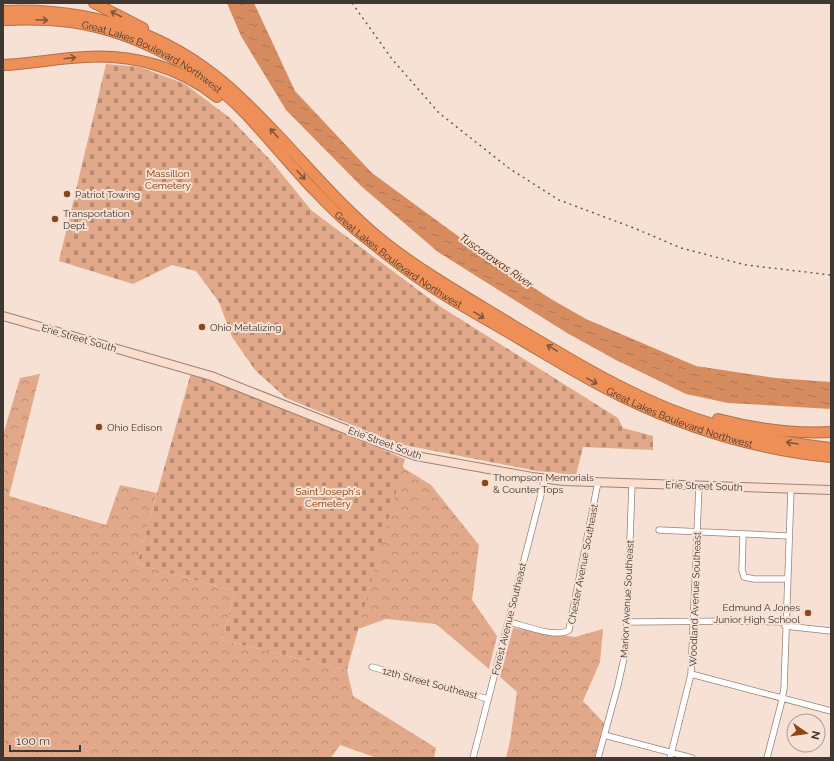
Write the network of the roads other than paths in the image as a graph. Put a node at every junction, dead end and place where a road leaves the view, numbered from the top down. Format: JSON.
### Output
{"nodes":[{"id":1,"x":94,"y":3,"type":"edge"},
{"id":2,"x":3,"y":11,"type":"edge"},
{"id":3,"x":3,"y":20,"type":"edge"},
{"id":4,"x":3,"y":65,"type":"edge"},
{"id":5,"x":260,"y":117,"type":"junction"},
{"id":6,"x":289,"y":161,"type":"junction"},
{"id":7,"x":3,"y":316,"type":"edge"},
{"id":8,"x":610,"y":381,"type":"junction"},
{"id":9,"x":831,"y":432,"type":"edge"},
{"id":10,"x":831,"y":448,"type":"edge"},
{"id":11,"x":831,"y":457,"type":"edge"},
{"id":12,"x":545,"y":479,"type":"junction"},
{"id":13,"x":598,"y":482,"type":"junction"},
{"id":14,"x":632,"y":484,"type":"junction"},
{"id":15,"x":699,"y":486,"type":"junction"},
{"id":16,"x":791,"y":489,"type":"junction"},
{"id":17,"x":831,"y":490,"type":"edge"},
{"id":18,"x":659,"y":530,"type":"dead end"},
{"id":19,"x":697,"y":533,"type":"junction"},
{"id":20,"x":743,"y":534,"type":"junction"},
{"id":21,"x":789,"y":536,"type":"junction"},
{"id":22,"x":787,"y":579,"type":"junction"},
{"id":23,"x":694,"y":621,"type":"junction"},
{"id":24,"x":508,"y":622,"type":"junction"},
{"id":25,"x":628,"y":622,"type":"junction"},
{"id":26,"x":785,"y":624,"type":"junction"},
{"id":27,"x":831,"y":631,"type":"edge"},
{"id":28,"x":372,"y":667,"type":"dead end"},
{"id":29,"x":692,"y":674,"type":"junction"},
{"id":30,"x":783,"y":698,"type":"junction"},
{"id":31,"x":488,"y":699,"type":"junction"},
{"id":32,"x":831,"y":711,"type":"edge"},
{"id":33,"x":604,"y":735,"type":"junction"},
{"id":34,"x":670,"y":755,"type":"edge"},
{"id":35,"x":473,"y":758,"type":"edge"},
{"id":36,"x":598,"y":758,"type":"edge"},
{"id":37,"x":692,"y":758,"type":"edge"},
{"id":38,"x":767,"y":758,"type":"edge"}],
"edges":[{"from":5,"to":1,"type":"highway","one_way":true},
{"from":2,"to":5,"type":"highway","name":"Great Lakes Boulevard Northwest"},
{"from":3,"to":6,"type":"highway","name":"Great Lakes Boulevard Northwest","one_way":true},
{"from":4,"to":6,"type":"highway","one_way":true},
{"from":8,"to":5,"type":"highway","name":"Great Lakes Boulevard Northwest","one_way":true},
{"from":6,"to":11,"type":"highway","name":"Great Lakes Boulevard Northwest","one_way":true},
{"from":7,"to":12,"type":"main road","name":"Erie Street South"},
{"from":8,"to":9,"type":"highway"},
{"from":10,"to":8,"type":"highway","name":"Great Lakes Boulevard Northwest","one_way":true},
{"from":12,"to":13,"type":"main road","name":"Erie Street South"},
{"from":12,"to":24,"type":"street","name":"Forest Avenue Southeast"},
{"from":13,"to":14,"type":"main road","name":"Erie Street South"},
{"from":13,"to":24,"type":"street","name":"Chester Avenue Southeast"},
{"from":14,"to":15,"type":"main road","name":"Erie Street South"},
{"from":14,"to":25,"type":"street","name":"Marion Avenue Southeast"},
{"from":15,"to":16,"type":"main road","name":"Erie Street South"},
{"from":15,"to":19,"type":"street","name":"Woodland Avenue Southeast"},
{"from":16,"to":17,"type":"main road","name":"Erie Street South"},
{"from":16,"to":21,"type":"street"},
{"from":18,"to":19,"type":"street"},
{"from":19,"to":20,"type":"street"},
{"from":19,"to":23,"type":"street","name":"Woodland Avenue Southeast"},
{"from":20,"to":21,"type":"street"},
{"from":20,"to":22,"type":"street"},
{"from":21,"to":22,"type":"street"},
{"from":22,"to":26,"type":"street"},
{"from":23,"to":25,"type":"street"},
{"from":23,"to":26,"type":"street"},
{"from":23,"to":29,"type":"street","name":"Woodland Avenue Southeast"},
{"from":24,"to":31,"type":"street","name":"Forest Avenue Southeast"},
{"from":25,"to":33,"type":"street","name":"Marion Avenue Southeast"},
{"from":26,"to":27,"type":"street"},
{"from":26,"to":30,"type":"street"},
{"from":28,"to":31,"type":"street","name":"12th Street Southeast"},
{"from":29,"to":30,"type":"street"},
{"from":29,"to":34,"type":"street","name":"Woodland Avenue Southeast"},
{"from":30,"to":32,"type":"street"},
{"from":30,"to":38,"type":"street"},
{"from":31,"to":35,"type":"street","name":"Forest Avenue Southeast"},
{"from":33,"to":34,"type":"street"},
{"from":33,"to":36,"type":"street","name":"Marion Avenue Southeast"},
{"from":34,"to":37,"type":"street"}]}
